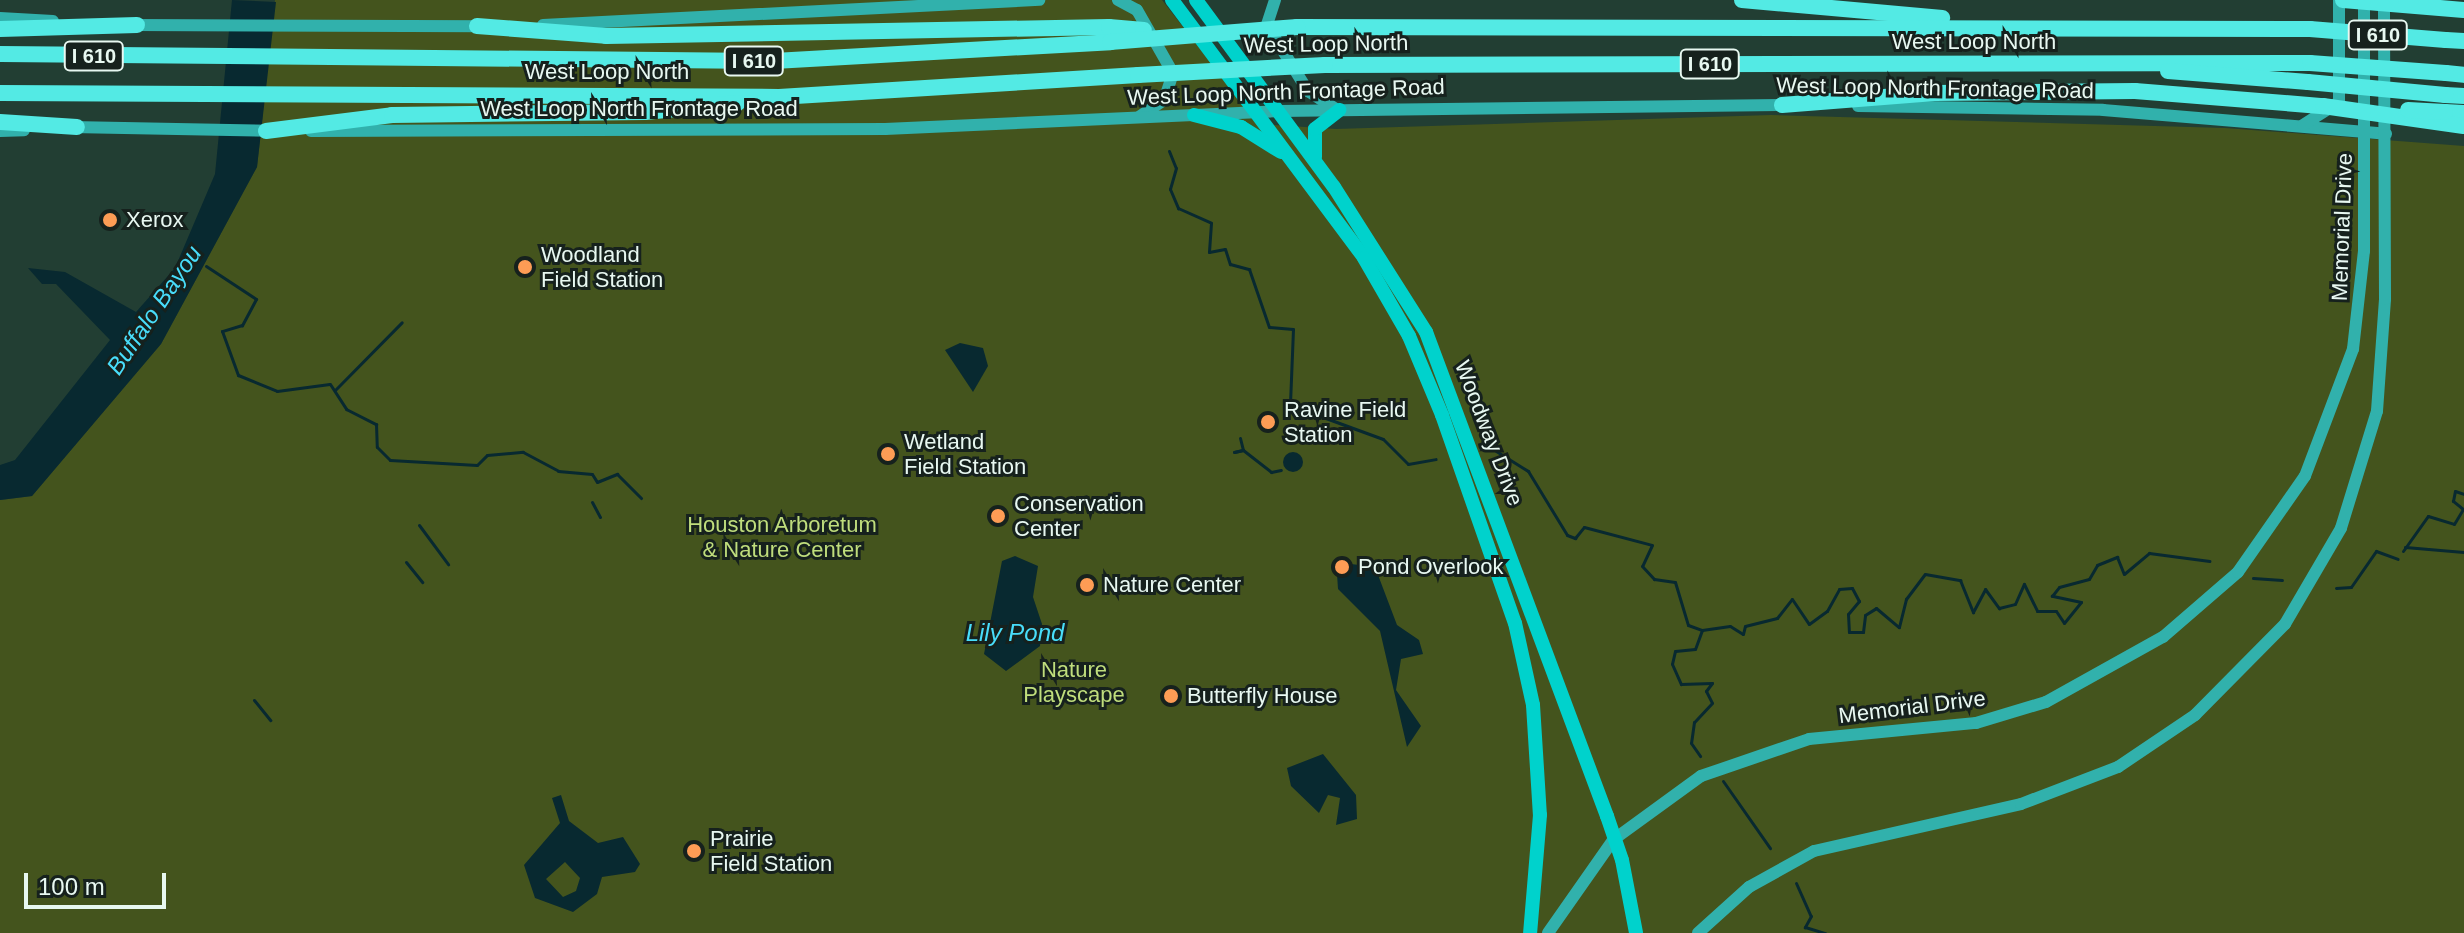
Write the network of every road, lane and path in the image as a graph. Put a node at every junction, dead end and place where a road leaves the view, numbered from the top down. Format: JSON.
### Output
{"nodes":[{"id":1,"x":1039,"y":0,"type":"edge"},
{"id":2,"x":1118,"y":0,"type":"edge"},
{"id":3,"x":1172,"y":0,"type":"edge"},
{"id":4,"x":1196,"y":0,"type":"edge"},
{"id":5,"x":1275,"y":0,"type":"edge"},
{"id":6,"x":1742,"y":0,"type":"edge"},
{"id":7,"x":2341,"y":0,"type":"edge"},
{"id":8,"x":2364,"y":0,"type":"edge"},
{"id":9,"x":2384,"y":0,"type":"edge"},
{"id":10,"x":2464,"y":10,"type":"edge"},
{"id":11,"x":0,"y":18,"type":"edge"},
{"id":12,"x":137,"y":25,"type":"junction"},
{"id":13,"x":477,"y":26,"type":"junction"},
{"id":14,"x":1982,"y":26,"type":"junction"},
{"id":15,"x":0,"y":29,"type":"edge"},
{"id":16,"x":1110,"y":34,"type":"junction"},
{"id":17,"x":2464,"y":41,"type":"edge"},
{"id":18,"x":0,"y":54,"type":"edge"},
{"id":19,"x":2095,"y":64,"type":"junction"},
{"id":20,"x":2464,"y":75,"type":"edge"},
{"id":21,"x":0,"y":93,"type":"edge"},
{"id":22,"x":2464,"y":96,"type":"edge"},
{"id":23,"x":779,"y":97,"type":"junction"},
{"id":24,"x":2445,"y":103,"type":"junction"},
{"id":25,"x":1782,"y":105,"type":"junction"},
{"id":26,"x":2316,"y":106,"type":"junction"},
{"id":27,"x":1339,"y":110,"type":"junction"},
{"id":28,"x":1279,"y":111,"type":"junction"},
{"id":29,"x":1258,"y":112,"type":"junction"},
{"id":30,"x":2464,"y":113,"type":"edge"},
{"id":31,"x":1194,"y":115,"type":"junction"},
{"id":32,"x":1140,"y":116,"type":"junction"},
{"id":33,"x":0,"y":122,"type":"edge"},
{"id":34,"x":394,"y":123,"type":"junction"},
{"id":35,"x":2300,"y":126,"type":"junction"},
{"id":36,"x":2464,"y":126,"type":"edge"},
{"id":37,"x":77,"y":127,"type":"junction"},
{"id":38,"x":0,"y":131,"type":"edge"},
{"id":39,"x":266,"y":131,"type":"joint"},
{"id":40,"x":2364,"y":131,"type":"junction"},
{"id":41,"x":2386,"y":134,"type":"junction"},
{"id":42,"x":1288,"y":157,"type":"junction"},
{"id":43,"x":1316,"y":162,"type":"junction"},
{"id":44,"x":1496,"y":514,"type":"junction"},
{"id":45,"x":1480,"y":521,"type":"junction"},
{"id":46,"x":1530,"y":933,"type":"edge"},
{"id":47,"x":1548,"y":933,"type":"edge"},
{"id":48,"x":1636,"y":933,"type":"edge"},
{"id":49,"x":1698,"y":933,"type":"edge"}],
"edges":[{"from":1,"to":13,"type":"main road"},
{"from":2,"to":32,"type":"main road"},
{"from":3,"to":29,"type":"main road","name":"Woodway Drive"},
{"from":4,"to":28,"type":"main road","name":"Woodway Drive"},
{"from":5,"to":27,"type":"main road"},
{"from":6,"to":14,"type":"highway"},
{"from":7,"to":10,"type":"highway","bridge":true},
{"from":7,"to":35,"type":"main road"},
{"from":8,"to":40,"type":"main road","name":"Memorial Drive"},
{"from":9,"to":41,"type":"main road","name":"Memorial Drive"},
{"from":11,"to":12,"type":"main road"},
{"from":12,"to":13,"type":"main road"},
{"from":12,"to":15,"type":"highway"},
{"from":13,"to":16,"type":"highway"},
{"from":14,"to":16,"type":"highway","name":"West Loop North","number":"I 610","bridge":true},
{"from":14,"to":17,"type":"highway","name":"West Loop North","number":"I 610","bridge":true},
{"from":16,"to":18,"type":"highway","name":"West Loop North","number":"I 610"},
{"from":19,"to":20,"type":"highway","name":"West Loop North","number":"I 610","bridge":true},
{"from":19,"to":23,"type":"highway","name":"West Loop North","number":"I 610","bridge":true},
{"from":19,"to":24,"type":"highway","bridge":true},
{"from":21,"to":23,"type":"highway","name":"West Loop North","number":"I 610"},
{"from":22,"to":24,"type":"highway"},
{"from":23,"to":34,"type":"highway"},
{"from":24,"to":26,"type":"highway","bridge":true},
{"from":24,"to":30,"type":"highway"},
{"from":25,"to":26,"type":"highway"},
{"from":25,"to":27,"type":"main road","name":"West Loop North Frontage Road"},
{"from":25,"to":35,"type":"main road","name":"West Loop North Frontage Road"},
{"from":26,"to":36,"type":"highway","bridge":true},
{"from":27,"to":28,"type":"main road","name":"West Loop North Frontage Road"},
{"from":27,"to":43,"type":"main road"},
{"from":28,"to":29,"type":"main road","name":"West Loop North Frontage Road"},
{"from":28,"to":43,"type":"main road","name":"Woodway Drive"},
{"from":29,"to":31,"type":"main road","name":"West Loop North Frontage Road"},
{"from":29,"to":42,"type":"main road","name":"Woodway Drive"},
{"from":31,"to":32,"type":"main road","name":"West Loop North Frontage Road"},
{"from":31,"to":42,"type":"main road"},
{"from":32,"to":34,"type":"main road","name":"West Loop North Frontage Road"},
{"from":33,"to":37,"type":"highway"},
{"from":34,"to":39,"type":"highway"},
{"from":35,"to":40,"type":"main road","name":"West Loop North Frontage Road"},
{"from":37,"to":38,"type":"main road"},
{"from":37,"to":39,"type":"main road"},
{"from":40,"to":41,"type":"main road","name":"West Loop North Frontage Road"},
{"from":40,"to":47,"type":"main road","name":"Memorial Drive"},
{"from":41,"to":49,"type":"main road","name":"Memorial Drive"},
{"from":42,"to":45,"type":"main road","name":"Woodway Drive"},
{"from":43,"to":44,"type":"main road","name":"Woodway Drive"},
{"from":44,"to":45,"type":"main road"},
{"from":44,"to":48,"type":"main road","name":"Woodway Drive","bridge":true},
{"from":45,"to":46,"type":"main road","name":"Woodway Drive"}]}
